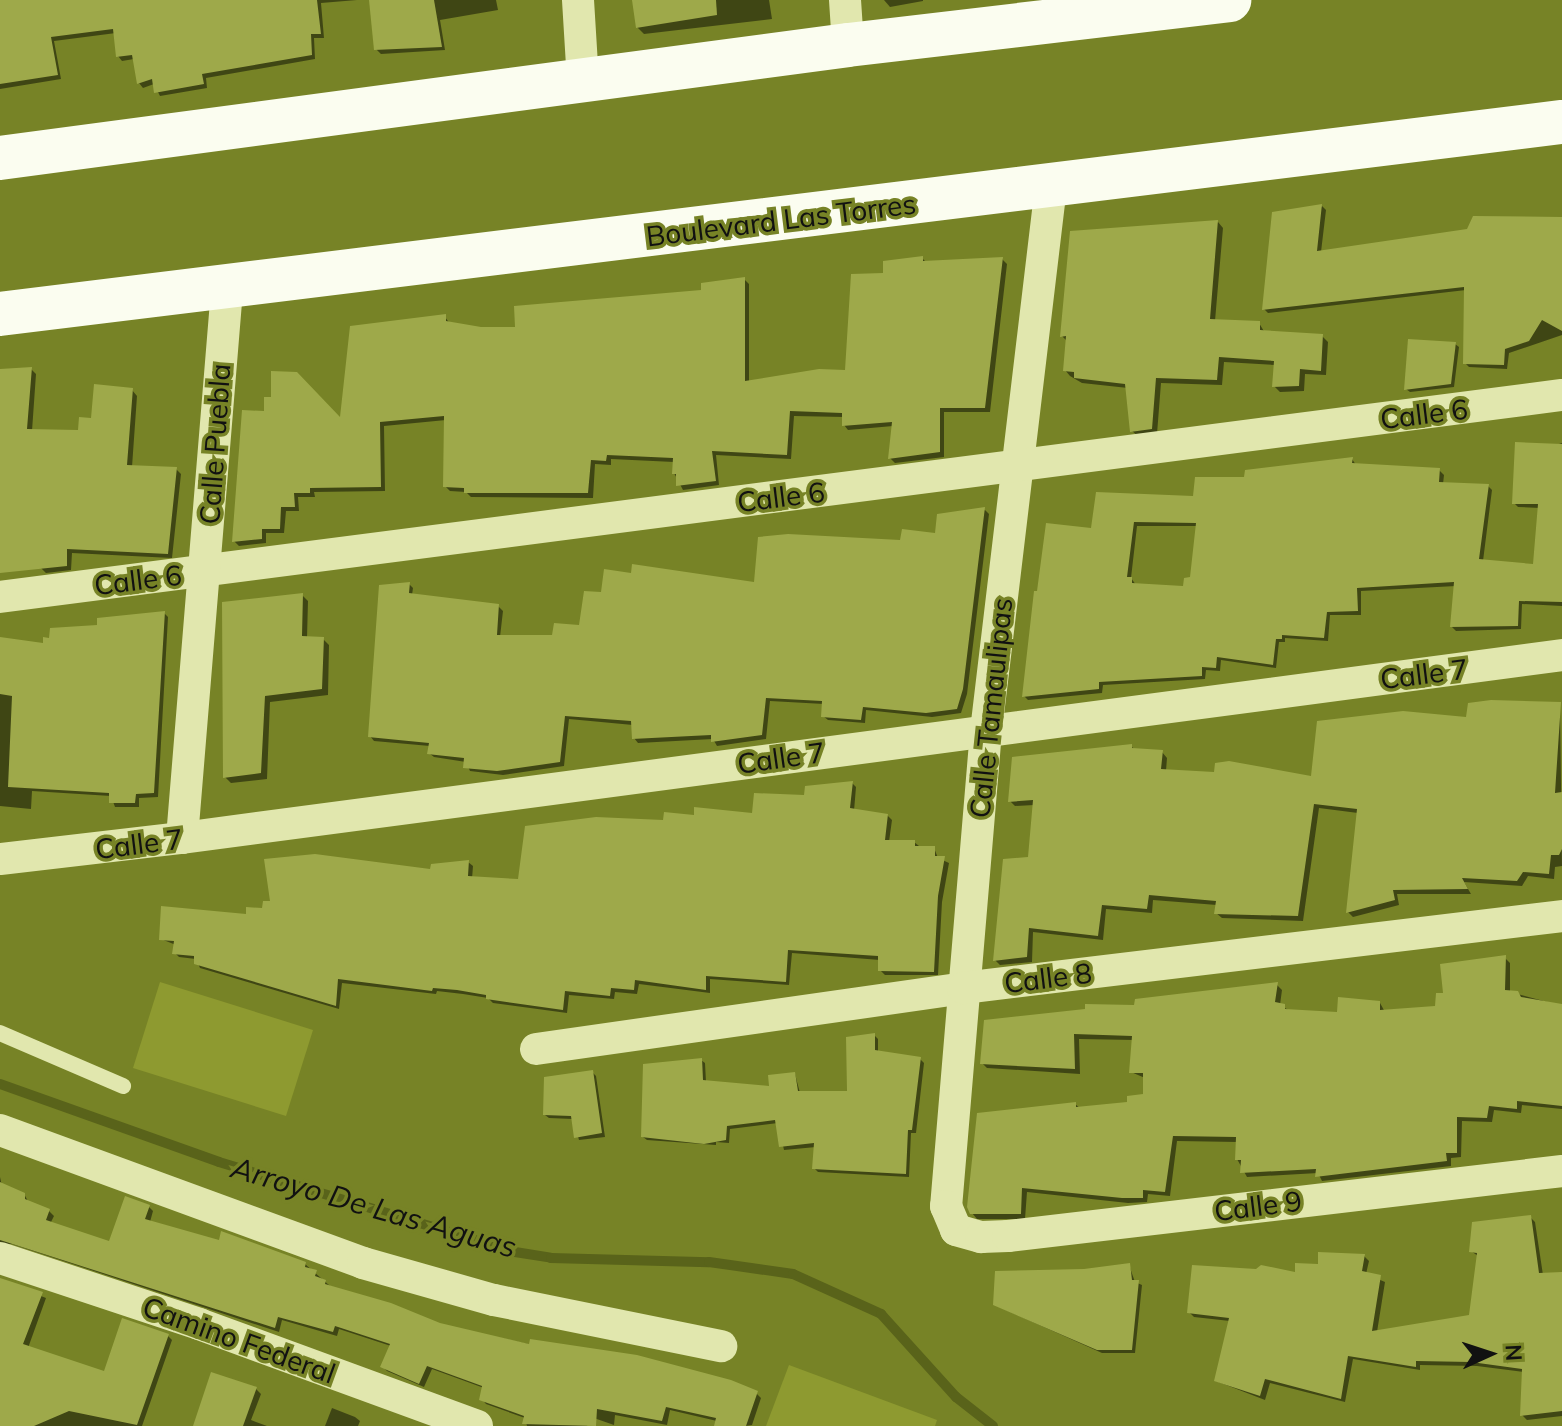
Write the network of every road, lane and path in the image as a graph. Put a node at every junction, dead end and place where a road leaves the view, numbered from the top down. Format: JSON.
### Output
{"nodes":[{"id":1,"x":578,"y":0,"type":"edge"},
{"id":2,"x":845,"y":0,"type":"edge"},
{"id":3,"x":1229,"y":0,"type":"edge"},
{"id":4,"x":1106,"y":7,"type":"edge"},
{"id":5,"x":848,"y":45,"type":"junction"},
{"id":6,"x":583,"y":82,"type":"junction"},
{"id":7,"x":1562,"y":122,"type":"edge"},
{"id":8,"x":0,"y":158,"type":"edge"},
{"id":9,"x":1051,"y":186,"type":"junction"},
{"id":10,"x":227,"y":289,"type":"junction"},
{"id":11,"x":0,"y":314,"type":"edge"},
{"id":12,"x":1562,"y":395,"type":"edge"},
{"id":13,"x":1020,"y":467,"type":"junction"},
{"id":14,"x":205,"y":571,"type":"junction"},
{"id":15,"x":0,"y":597,"type":"edge"},
{"id":16,"x":1562,"y":655,"type":"edge"},
{"id":17,"x":986,"y":731,"type":"junction"},
{"id":18,"x":182,"y":838,"type":"junction"},
{"id":19,"x":0,"y":859,"type":"edge"},
{"id":20,"x":1562,"y":916,"type":"edge"},
{"id":21,"x":963,"y":988,"type":"junction"},
{"id":22,"x":0,"y":1033,"type":"edge"},
{"id":23,"x":536,"y":1049,"type":"dead end"},
{"id":24,"x":123,"y":1086,"type":"dead end"},
{"id":25,"x":0,"y":1130,"type":"edge"},
{"id":26,"x":1562,"y":1171,"type":"edge"},
{"id":27,"x":956,"y":1230,"type":"joint"},
{"id":28,"x":0,"y":1258,"type":"edge"},
{"id":29,"x":721,"y":1346,"type":"dead end"},
{"id":30,"x":477,"y":1426,"type":"edge"}],
"edges":[{"from":1,"to":6,"type":"street"},
{"from":2,"to":5,"type":"street"},
{"from":3,"to":4,"type":"main road"},
{"from":4,"to":5,"type":"main road"},
{"from":5,"to":6,"type":"main road"},
{"from":6,"to":8,"type":"main road"},
{"from":7,"to":9,"type":"main road","name":"Boulevard Las Torres"},
{"from":9,"to":10,"type":"main road","name":"Boulevard Las Torres"},
{"from":9,"to":13,"type":"street","name":"Calle Tamaulipas"},
{"from":10,"to":11,"type":"main road","name":"Boulevard Las Torres"},
{"from":10,"to":14,"type":"street","name":"Calle Puebla"},
{"from":12,"to":13,"type":"street","name":"Calle 6"},
{"from":13,"to":14,"type":"street","name":"Calle 6"},
{"from":13,"to":17,"type":"street","name":"Calle Tamaulipas"},
{"from":14,"to":15,"type":"street","name":"Calle 6"},
{"from":14,"to":18,"type":"street","name":"Calle Puebla"},
{"from":16,"to":17,"type":"street","name":"Calle 7"},
{"from":17,"to":18,"type":"street","name":"Calle 7"},
{"from":17,"to":21,"type":"street","name":"Calle Tamaulipas"},
{"from":18,"to":19,"type":"street","name":"Calle 7"},
{"from":20,"to":21,"type":"street","name":"Calle 8"},
{"from":21,"to":23,"type":"street","name":"Calle 8"},
{"from":21,"to":27,"type":"street","name":"Calle Tamaulipas"},
{"from":22,"to":24,"type":"lane"},
{"from":25,"to":29,"type":"street"},
{"from":26,"to":27,"type":"street","name":"Calle 9"},
{"from":28,"to":30,"type":"street","name":"Camino Federal"}]}
